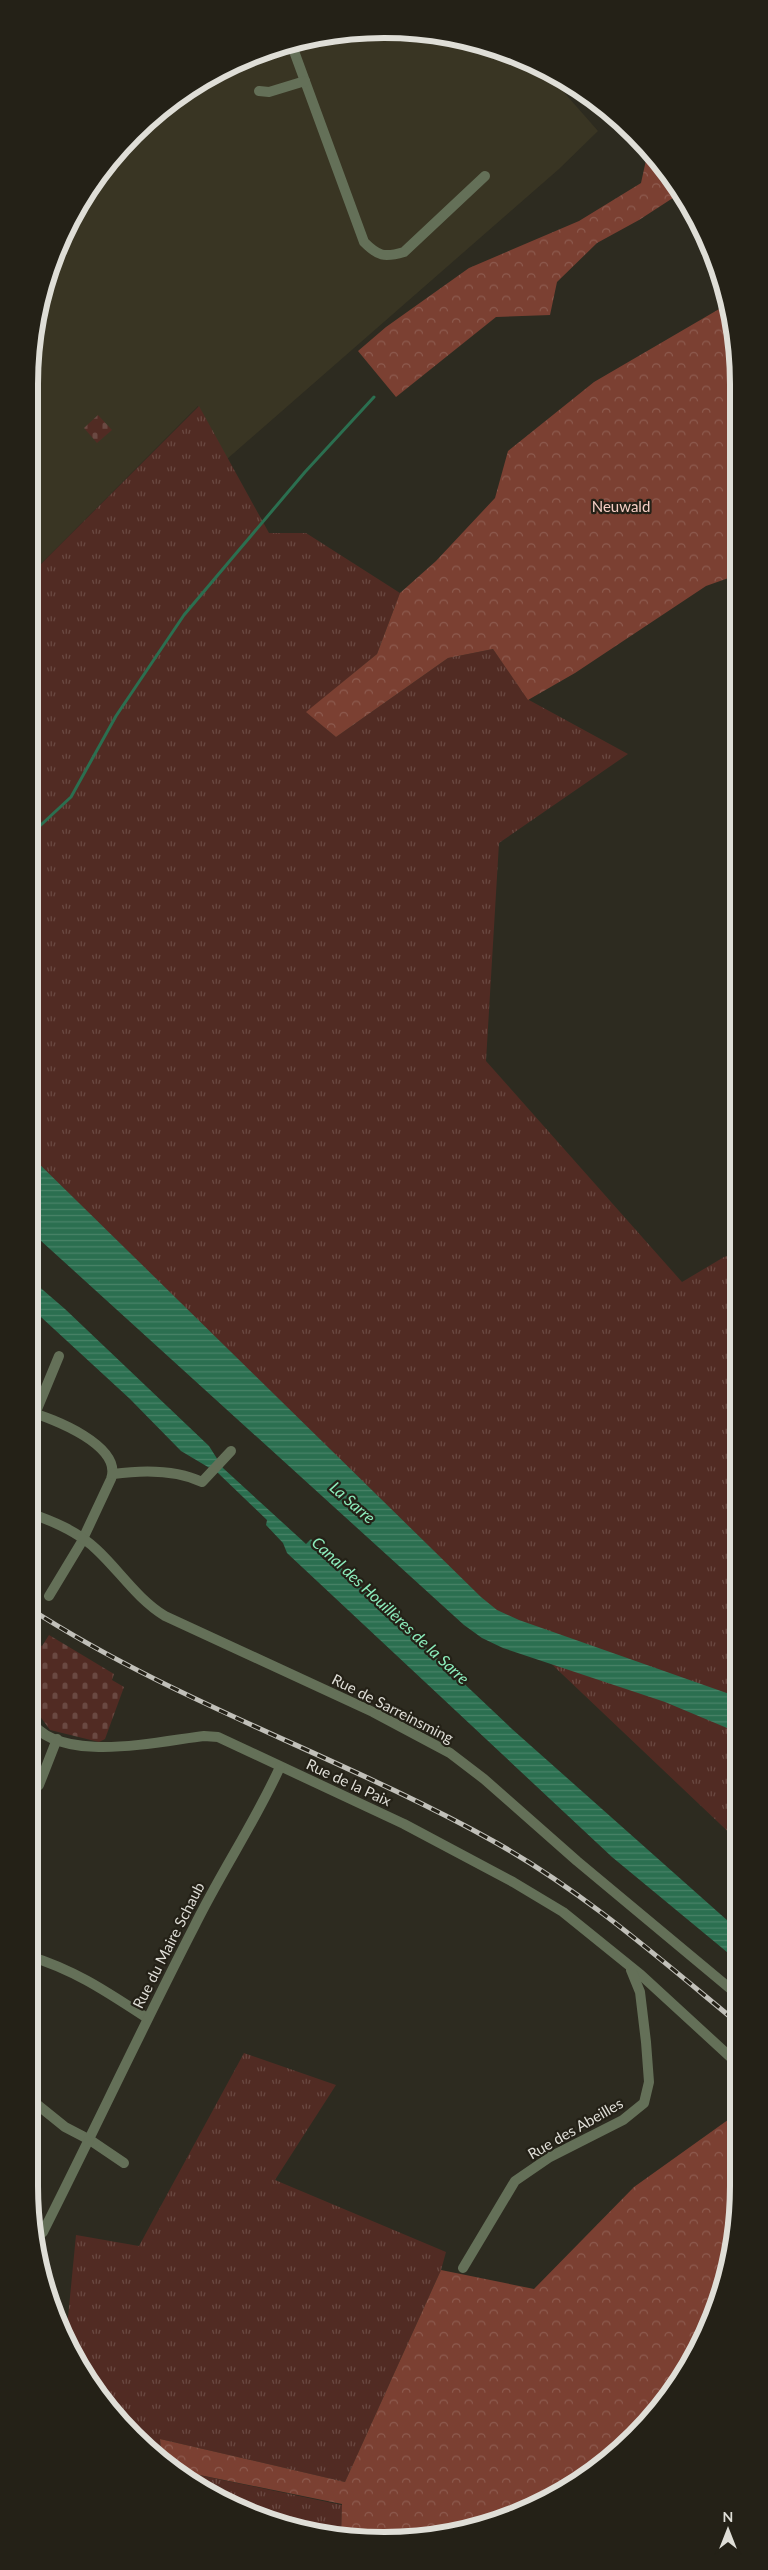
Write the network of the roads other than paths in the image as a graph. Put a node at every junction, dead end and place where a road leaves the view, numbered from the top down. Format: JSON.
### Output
{"nodes":[{"id":1,"x":293,"y":49,"type":"edge"},
{"id":2,"x":305,"y":81,"type":"junction"},
{"id":3,"x":259,"y":91,"type":"dead end"},
{"id":4,"x":485,"y":176,"type":"dead end"},
{"id":5,"x":59,"y":1356,"type":"dead end"},
{"id":6,"x":38,"y":1400,"type":"edge"},
{"id":7,"x":38,"y":1415,"type":"edge"},
{"id":8,"x":228,"y":1454,"type":"dead end"},
{"id":9,"x":113,"y":1474,"type":"junction"},
{"id":10,"x":38,"y":1515,"type":"edge"},
{"id":11,"x":83,"y":1538,"type":"junction"},
{"id":12,"x":49,"y":1596,"type":"dead end"},
{"id":13,"x":38,"y":1730,"type":"edge"},
{"id":14,"x":57,"y":1739,"type":"junction"},
{"id":15,"x":280,"y":1767,"type":"junction"},
{"id":16,"x":38,"y":1786,"type":"edge"},
{"id":17,"x":38,"y":1959,"type":"edge"},
{"id":18,"x":631,"y":1969,"type":"junction"},
{"id":19,"x":730,"y":1988,"type":"edge"},
{"id":20,"x":147,"y":2018,"type":"junction"},
{"id":21,"x":730,"y":2057,"type":"edge"},
{"id":22,"x":38,"y":2105,"type":"edge"},
{"id":23,"x":90,"y":2140,"type":"junction"},
{"id":24,"x":124,"y":2162,"type":"dead end"},
{"id":25,"x":41,"y":2234,"type":"edge"},
{"id":26,"x":463,"y":2268,"type":"dead end"}],
"edges":[{"from":1,"to":2,"type":"street"},
{"from":2,"to":3,"type":"street"},
{"from":2,"to":4,"type":"street"},
{"from":5,"to":6,"type":"street"},
{"from":7,"to":9,"type":"street"},
{"from":8,"to":9,"type":"street"},
{"from":9,"to":11,"type":"street"},
{"from":10,"to":11,"type":"street","name":"Rue de Sarreinsming"},
{"from":11,"to":12,"type":"street"},
{"from":11,"to":19,"type":"street","name":"Rue de Sarreinsming"},
{"from":13,"to":14,"type":"street","name":"Rue de la Paix"},
{"from":14,"to":15,"type":"street","name":"Rue de la Paix"},
{"from":14,"to":16,"type":"street"},
{"from":15,"to":18,"type":"street","name":"Rue de la Paix"},
{"from":15,"to":20,"type":"street","name":"Rue du Maire Schaub"},
{"from":17,"to":20,"type":"street"},
{"from":18,"to":21,"type":"street","name":"Rue de la Paix"},
{"from":18,"to":26,"type":"street","name":"Rue des Abeilles"},
{"from":20,"to":23,"type":"street","name":"Rue du Maire Schaub"},
{"from":22,"to":23,"type":"street"},
{"from":23,"to":24,"type":"street"},
{"from":23,"to":25,"type":"street","name":"Rue du Maire Schaub"}]}
